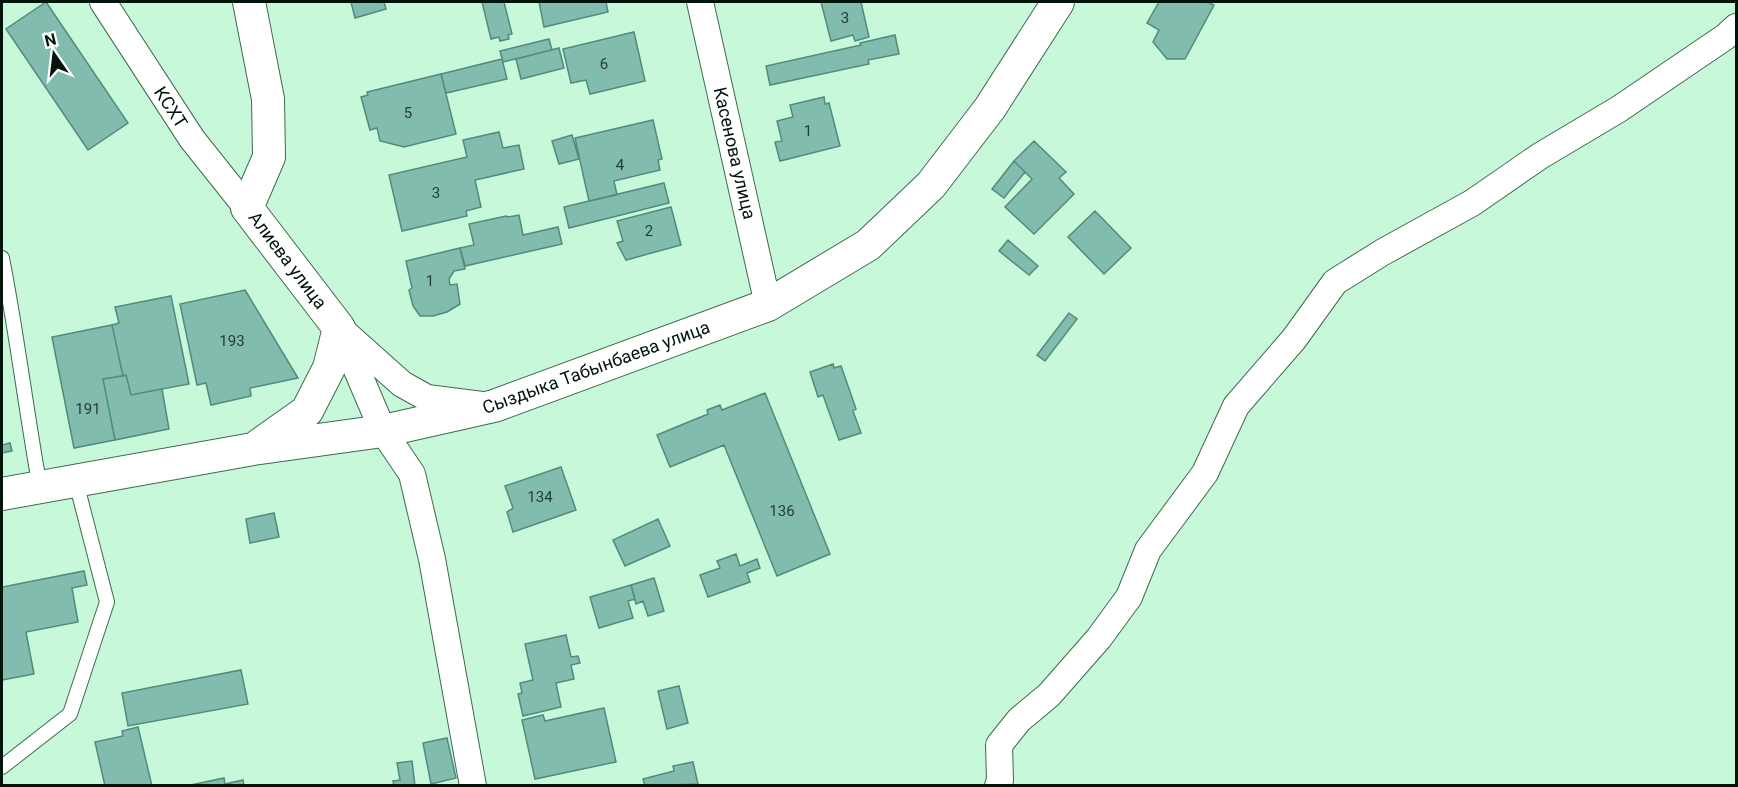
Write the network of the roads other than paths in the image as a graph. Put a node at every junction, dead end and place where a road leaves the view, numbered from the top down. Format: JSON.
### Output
{"nodes":[{"id":1,"x":103,"y":2,"type":"edge"},
{"id":2,"x":249,"y":2,"type":"edge"},
{"id":3,"x":700,"y":2,"type":"edge"},
{"id":4,"x":1058,"y":2,"type":"edge"},
{"id":5,"x":1737,"y":27,"type":"edge"},
{"id":6,"x":247,"y":208,"type":"junction"},
{"id":7,"x":2,"y":258,"type":"edge"},
{"id":8,"x":768,"y":305,"type":"junction"},
{"id":9,"x":339,"y":328,"type":"junction"},
{"id":10,"x":494,"y":406,"type":"junction"},
{"id":11,"x":383,"y":430,"type":"junction"},
{"id":12,"x":253,"y":449,"type":"junction"},
{"id":13,"x":76,"y":482,"type":"junction"},
{"id":14,"x":40,"y":488,"type":"junction"},
{"id":15,"x":2,"y":494,"type":"edge"},
{"id":16,"x":2,"y":767,"type":"edge"},
{"id":17,"x":473,"y":786,"type":"edge"},
{"id":18,"x":998,"y":786,"type":"edge"}],
"edges":[{"from":1,"to":6,"type":"street","name":"КСХТ"},
{"from":2,"to":6,"type":"street","name":"Алиева улица"},
{"from":3,"to":8,"type":"street","name":"Касенова улица"},
{"from":4,"to":8,"type":"street","name":"Сыздыка Табынбаева улица"},
{"from":5,"to":18,"type":"street"},
{"from":6,"to":9,"type":"street","name":"Алиева улица"},
{"from":7,"to":14,"type":"lane"},
{"from":8,"to":10,"type":"street","name":"Сыздыка Табынбаева улица"},
{"from":9,"to":10,"type":"street"},
{"from":9,"to":11,"type":"street"},
{"from":9,"to":12,"type":"street"},
{"from":10,"to":11,"type":"street","name":"Сыздыка Табынбаева улица"},
{"from":11,"to":12,"type":"street","name":"Сыздыка Табынбаева улица"},
{"from":11,"to":17,"type":"street"},
{"from":12,"to":13,"type":"street","name":"Сыздыка Табынбаева улица"},
{"from":13,"to":14,"type":"street","name":"Сыздыка Табынбаева улица"},
{"from":13,"to":16,"type":"lane"},
{"from":14,"to":15,"type":"street","name":"Сыздыка Табынбаева улица"}]}
